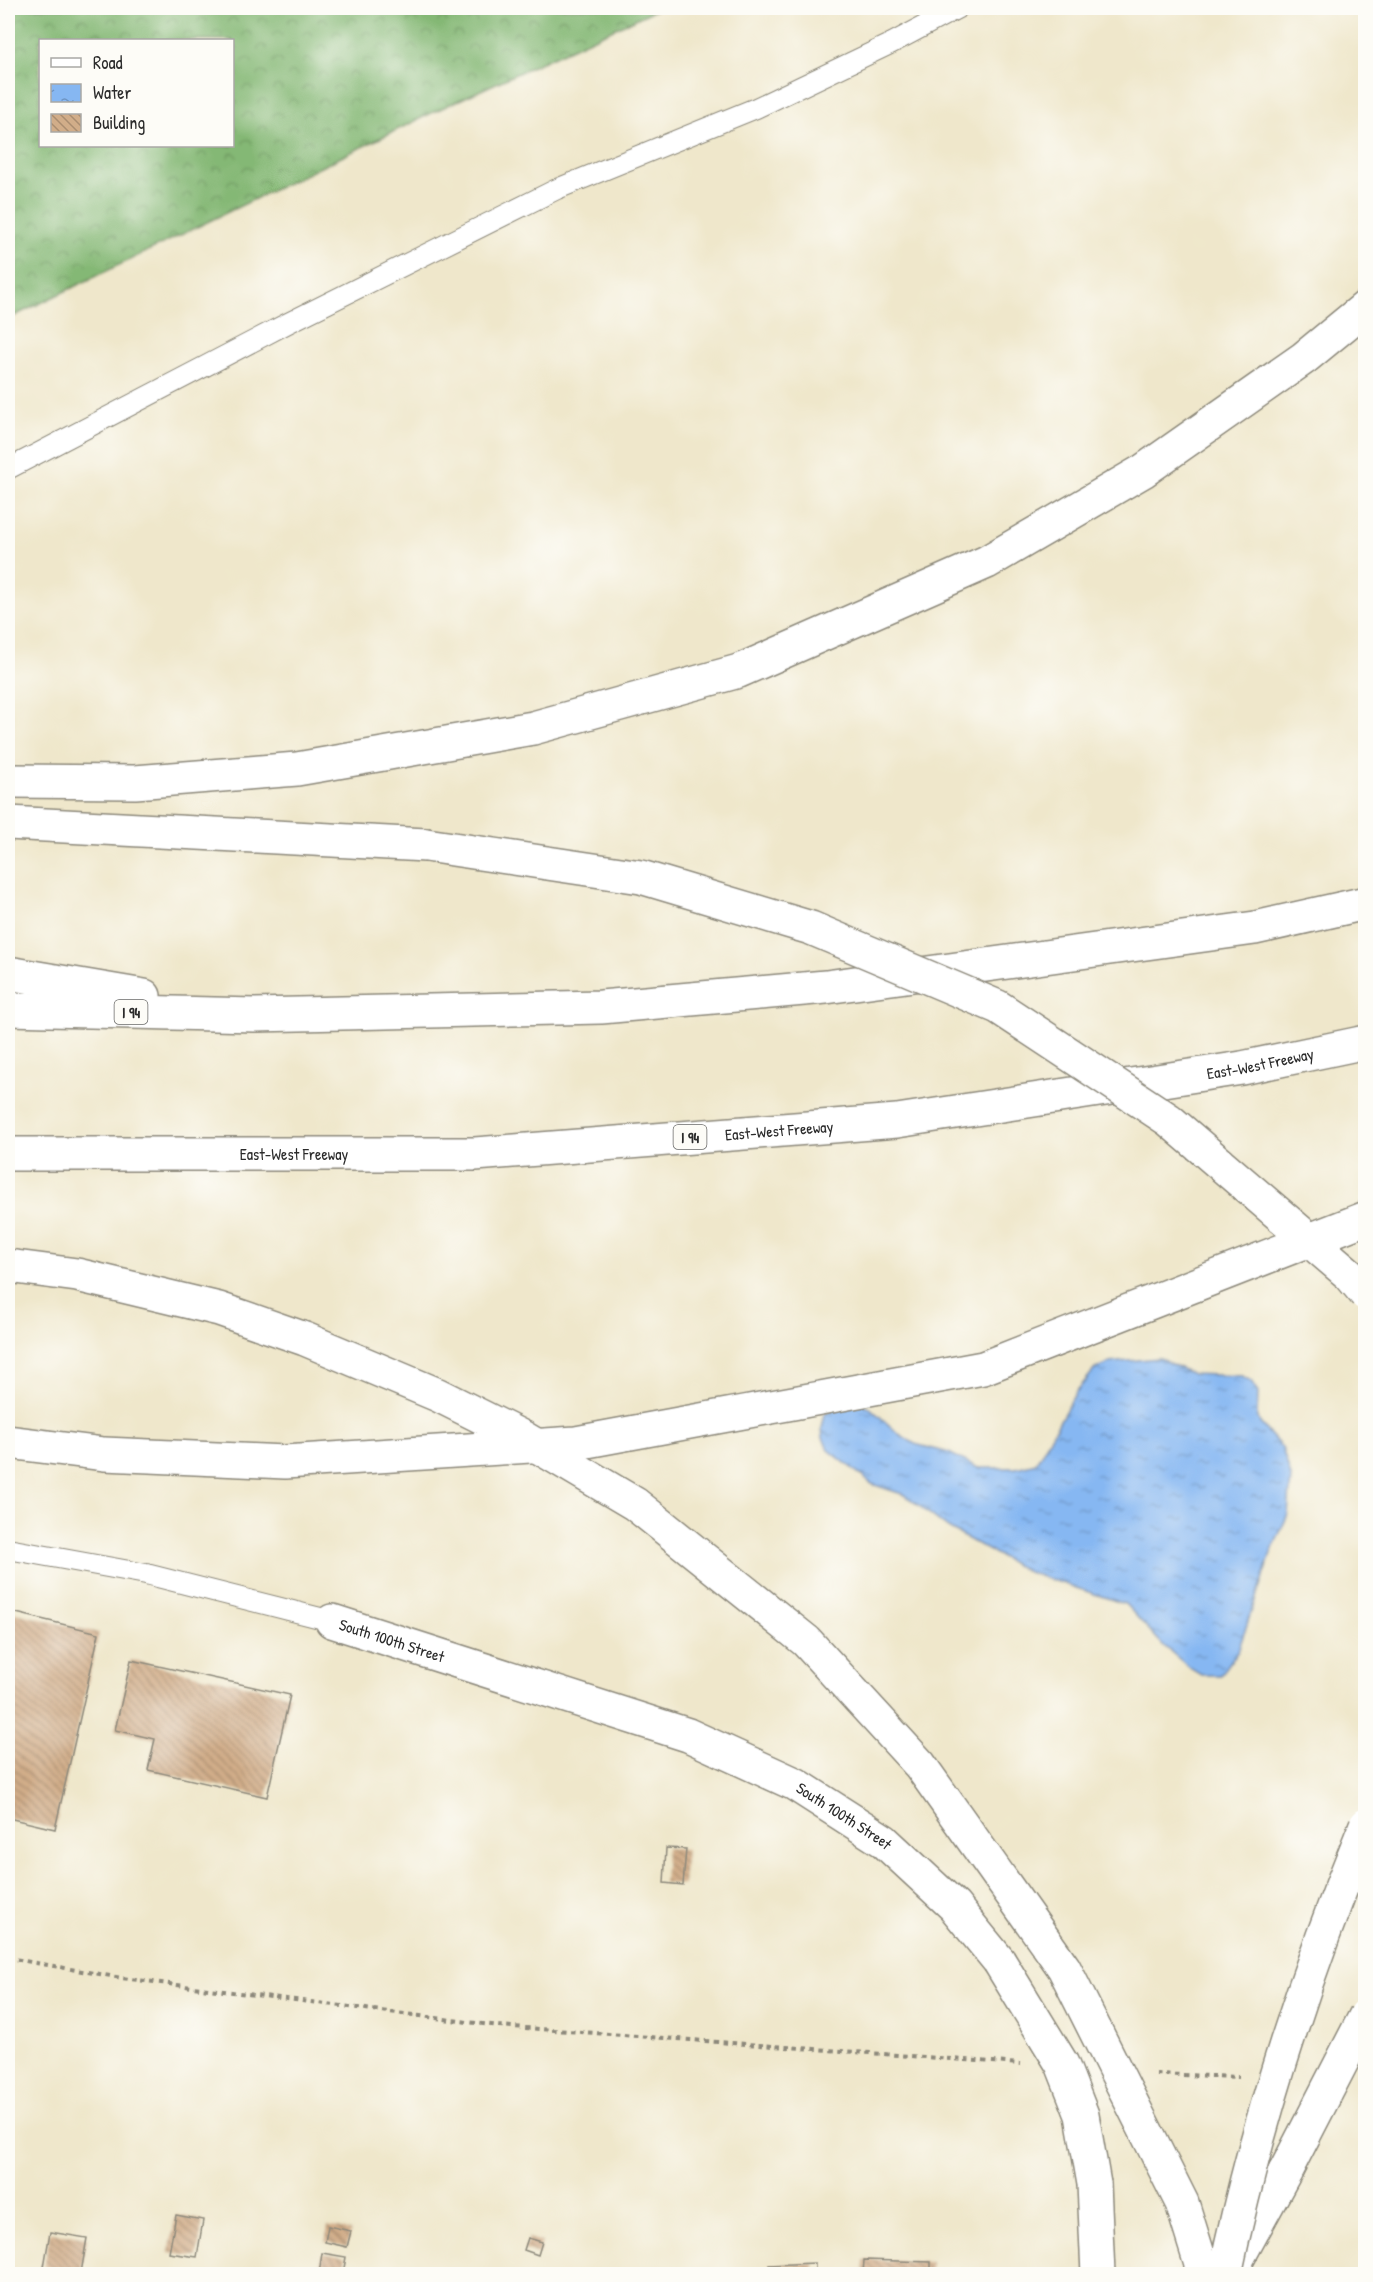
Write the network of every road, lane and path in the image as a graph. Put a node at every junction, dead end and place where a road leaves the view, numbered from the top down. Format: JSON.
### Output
{"nodes":[{"id":1,"x":958,"y":8,"type":"edge"},
{"id":2,"x":1365,"y":307,"type":"edge"},
{"id":3,"x":8,"y":469,"type":"edge"},
{"id":4,"x":8,"y":781,"type":"edge"},
{"id":5,"x":8,"y":823,"type":"edge"},
{"id":6,"x":1365,"y":903,"type":"edge"},
{"id":7,"x":8,"y":972,"type":"edge"},
{"id":8,"x":8,"y":1009,"type":"edge"},
{"id":9,"x":255,"y":1015,"type":"junction"},
{"id":10,"x":1365,"y":1042,"type":"edge"},
{"id":11,"x":8,"y":1154,"type":"edge"},
{"id":12,"x":1365,"y":1218,"type":"edge"},
{"id":13,"x":8,"y":1266,"type":"edge"},
{"id":14,"x":1365,"y":1294,"type":"edge"},
{"id":15,"x":8,"y":1442,"type":"edge"},
{"id":16,"x":8,"y":1550,"type":"edge"},
{"id":17,"x":332,"y":1621,"type":"joint"},
{"id":18,"x":1365,"y":1825,"type":"edge"},
{"id":19,"x":8,"y":1958,"type":"edge"},
{"id":20,"x":1365,"y":2014,"type":"edge"},
{"id":21,"x":1024,"y":2064,"type":"dead end"},
{"id":22,"x":1144,"y":2073,"type":"dead end"},
{"id":23,"x":1249,"y":2077,"type":"dead end"},
{"id":24,"x":1098,"y":2274,"type":"edge"},
{"id":25,"x":1204,"y":2274,"type":"edge"},
{"id":26,"x":1227,"y":2274,"type":"edge"}],
"edges":[{"from":1,"to":3,"type":"lane"},
{"from":2,"to":4,"type":"main road"},
{"from":5,"to":14,"type":"main road","bridge":true},
{"from":6,"to":9,"type":"main road","number":"I 94"},
{"from":7,"to":9,"type":"main road"},
{"from":8,"to":9,"type":"main road","number":"I 94"},
{"from":10,"to":11,"type":"main road","name":"East-West Freeway","number":"I 94"},
{"from":12,"to":15,"type":"main road","bridge":true},
{"from":13,"to":25,"type":"main road","bridge":true},
{"from":16,"to":17,"type":"lane"},
{"from":17,"to":24,"type":"main road","name":"South 100th Street","bridge":true},
{"from":18,"to":26,"type":"main road","bridge":true},
{"from":19,"to":21,"type":"path"},
{"from":20,"to":26,"type":"main road","bridge":true},
{"from":22,"to":23,"type":"path"}]}
